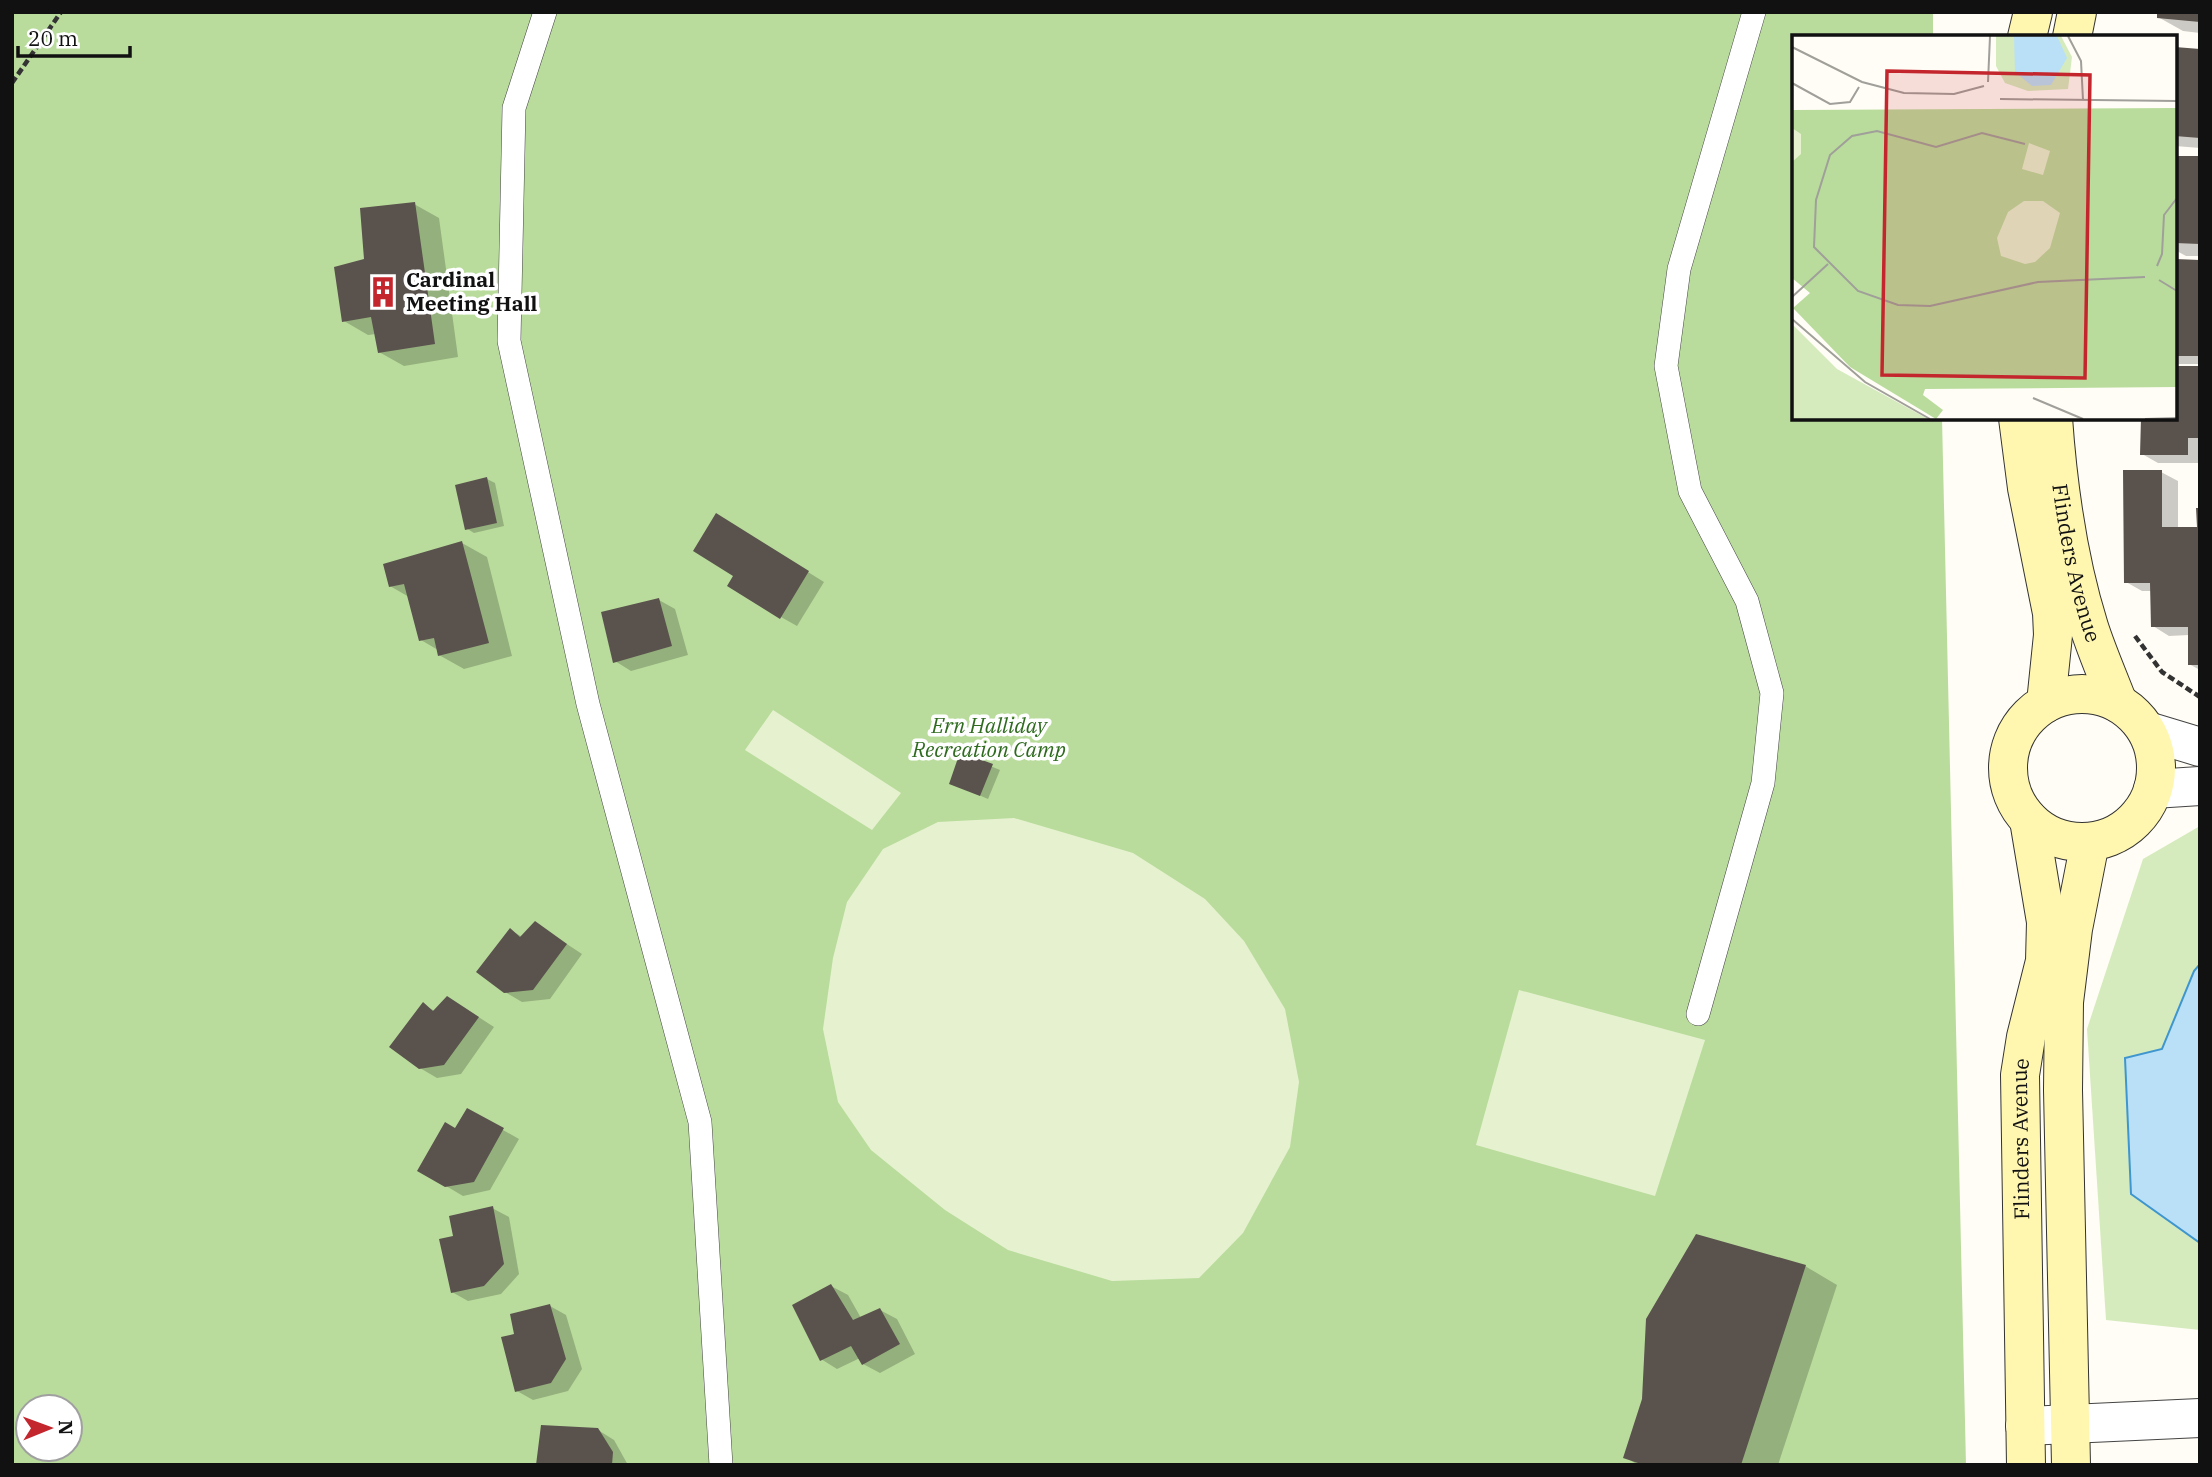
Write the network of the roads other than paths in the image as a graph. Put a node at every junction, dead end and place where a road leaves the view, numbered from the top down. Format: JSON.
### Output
{"nodes":[{"id":1,"x":545,"y":12,"type":"edge"},
{"id":2,"x":1754,"y":12,"type":"edge"},
{"id":3,"x":2033,"y":12,"type":"edge"},
{"id":4,"x":2077,"y":12,"type":"edge"},
{"id":5,"x":2027,"y":35,"type":"edge"},
{"id":6,"x":2072,"y":35,"type":"edge"},
{"id":7,"x":2018,"y":420,"type":"edge"},
{"id":8,"x":2053,"y":420,"type":"edge"},
{"id":9,"x":2046,"y":703,"type":"junction"},
{"id":10,"x":2118,"y":703,"type":"junction"},
{"id":11,"x":2147,"y":732,"type":"junction"},
{"id":12,"x":2200,"y":747,"type":"edge"},
{"id":13,"x":2200,"y":786,"type":"edge"},
{"id":14,"x":2153,"y":789,"type":"junction"},
{"id":15,"x":2029,"y":820,"type":"junction"},
{"id":16,"x":2090,"y":842,"type":"junction"},
{"id":17,"x":1698,"y":1014,"type":"dead end"},
{"id":18,"x":2200,"y":1418,"type":"edge"},
{"id":19,"x":2070,"y":1423,"type":"junction"},
{"id":20,"x":2025,"y":1426,"type":"junction"},
{"id":21,"x":721,"y":1465,"type":"edge"},
{"id":22,"x":2026,"y":1465,"type":"edge"},
{"id":23,"x":2071,"y":1465,"type":"edge"}],
"edges":[{"from":1,"to":21,"type":"lane"},
{"from":2,"to":17,"type":"lane"},
{"from":3,"to":5,"type":"main road"},
{"from":4,"to":6,"type":"main road"},
{"from":7,"to":9,"type":"main road","name":"Flinders Avenue"},
{"from":8,"to":10,"type":"main road","name":"Flinders Avenue"},
{"from":9,"to":10,"type":"main road"},
{"from":9,"to":15,"type":"main road"},
{"from":10,"to":11,"type":"main road"},
{"from":11,"to":12,"type":"street"},
{"from":11,"to":14,"type":"main road"},
{"from":13,"to":14,"type":"street"},
{"from":14,"to":16,"type":"main road"},
{"from":15,"to":16,"type":"main road"},
{"from":15,"to":20,"type":"main road","name":"Flinders Avenue"},
{"from":16,"to":19,"type":"main road","name":"Flinders Avenue"},
{"from":18,"to":19,"type":"street"},
{"from":19,"to":20,"type":"street"},
{"from":19,"to":23,"type":"main road","name":"Flinders Avenue"},
{"from":20,"to":22,"type":"main road","name":"Flinders Avenue"}]}
